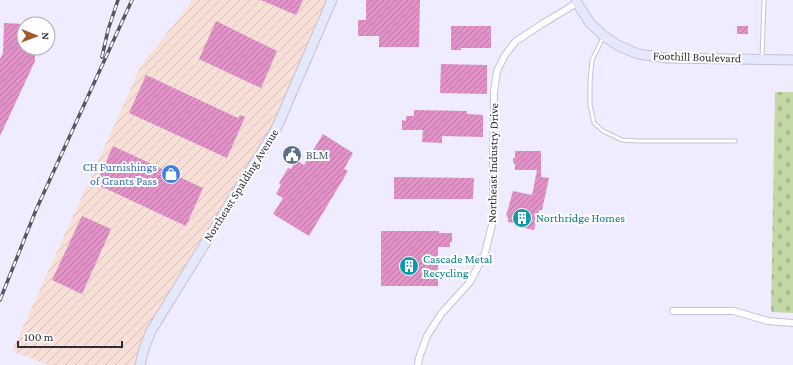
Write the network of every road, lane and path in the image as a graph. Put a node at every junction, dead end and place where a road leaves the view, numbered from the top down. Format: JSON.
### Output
{"nodes":[{"id":1,"x":332,"y":0,"type":"edge"},
{"id":2,"x":764,"y":0,"type":"edge"},
{"id":3,"x":576,"y":1,"type":"edge"},
{"id":4,"x":604,"y":36,"type":"junction"},
{"id":5,"x":762,"y":60,"type":"junction"},
{"id":6,"x":793,"y":60,"type":"edge"},
{"id":7,"x":735,"y":141,"type":"dead end"},
{"id":8,"x":673,"y":311,"type":"dead end"},
{"id":9,"x":793,"y":323,"type":"edge"},
{"id":10,"x":140,"y":365,"type":"edge"},
{"id":11,"x":418,"y":365,"type":"edge"}],
"edges":[{"from":1,"to":10,"type":"street","name":"Northeast Spalding Avenue"},
{"from":2,"to":5,"type":"lane"},
{"from":3,"to":4,"type":"street","name":"Foothill Boulevard"},
{"from":3,"to":11,"type":"street","name":"Northeast Industry Drive"},
{"from":4,"to":5,"type":"street","name":"Foothill Boulevard"},
{"from":4,"to":7,"type":"lane"},
{"from":5,"to":6,"type":"street","name":"Foothill Boulevard"},
{"from":8,"to":9,"type":"street"}]}
